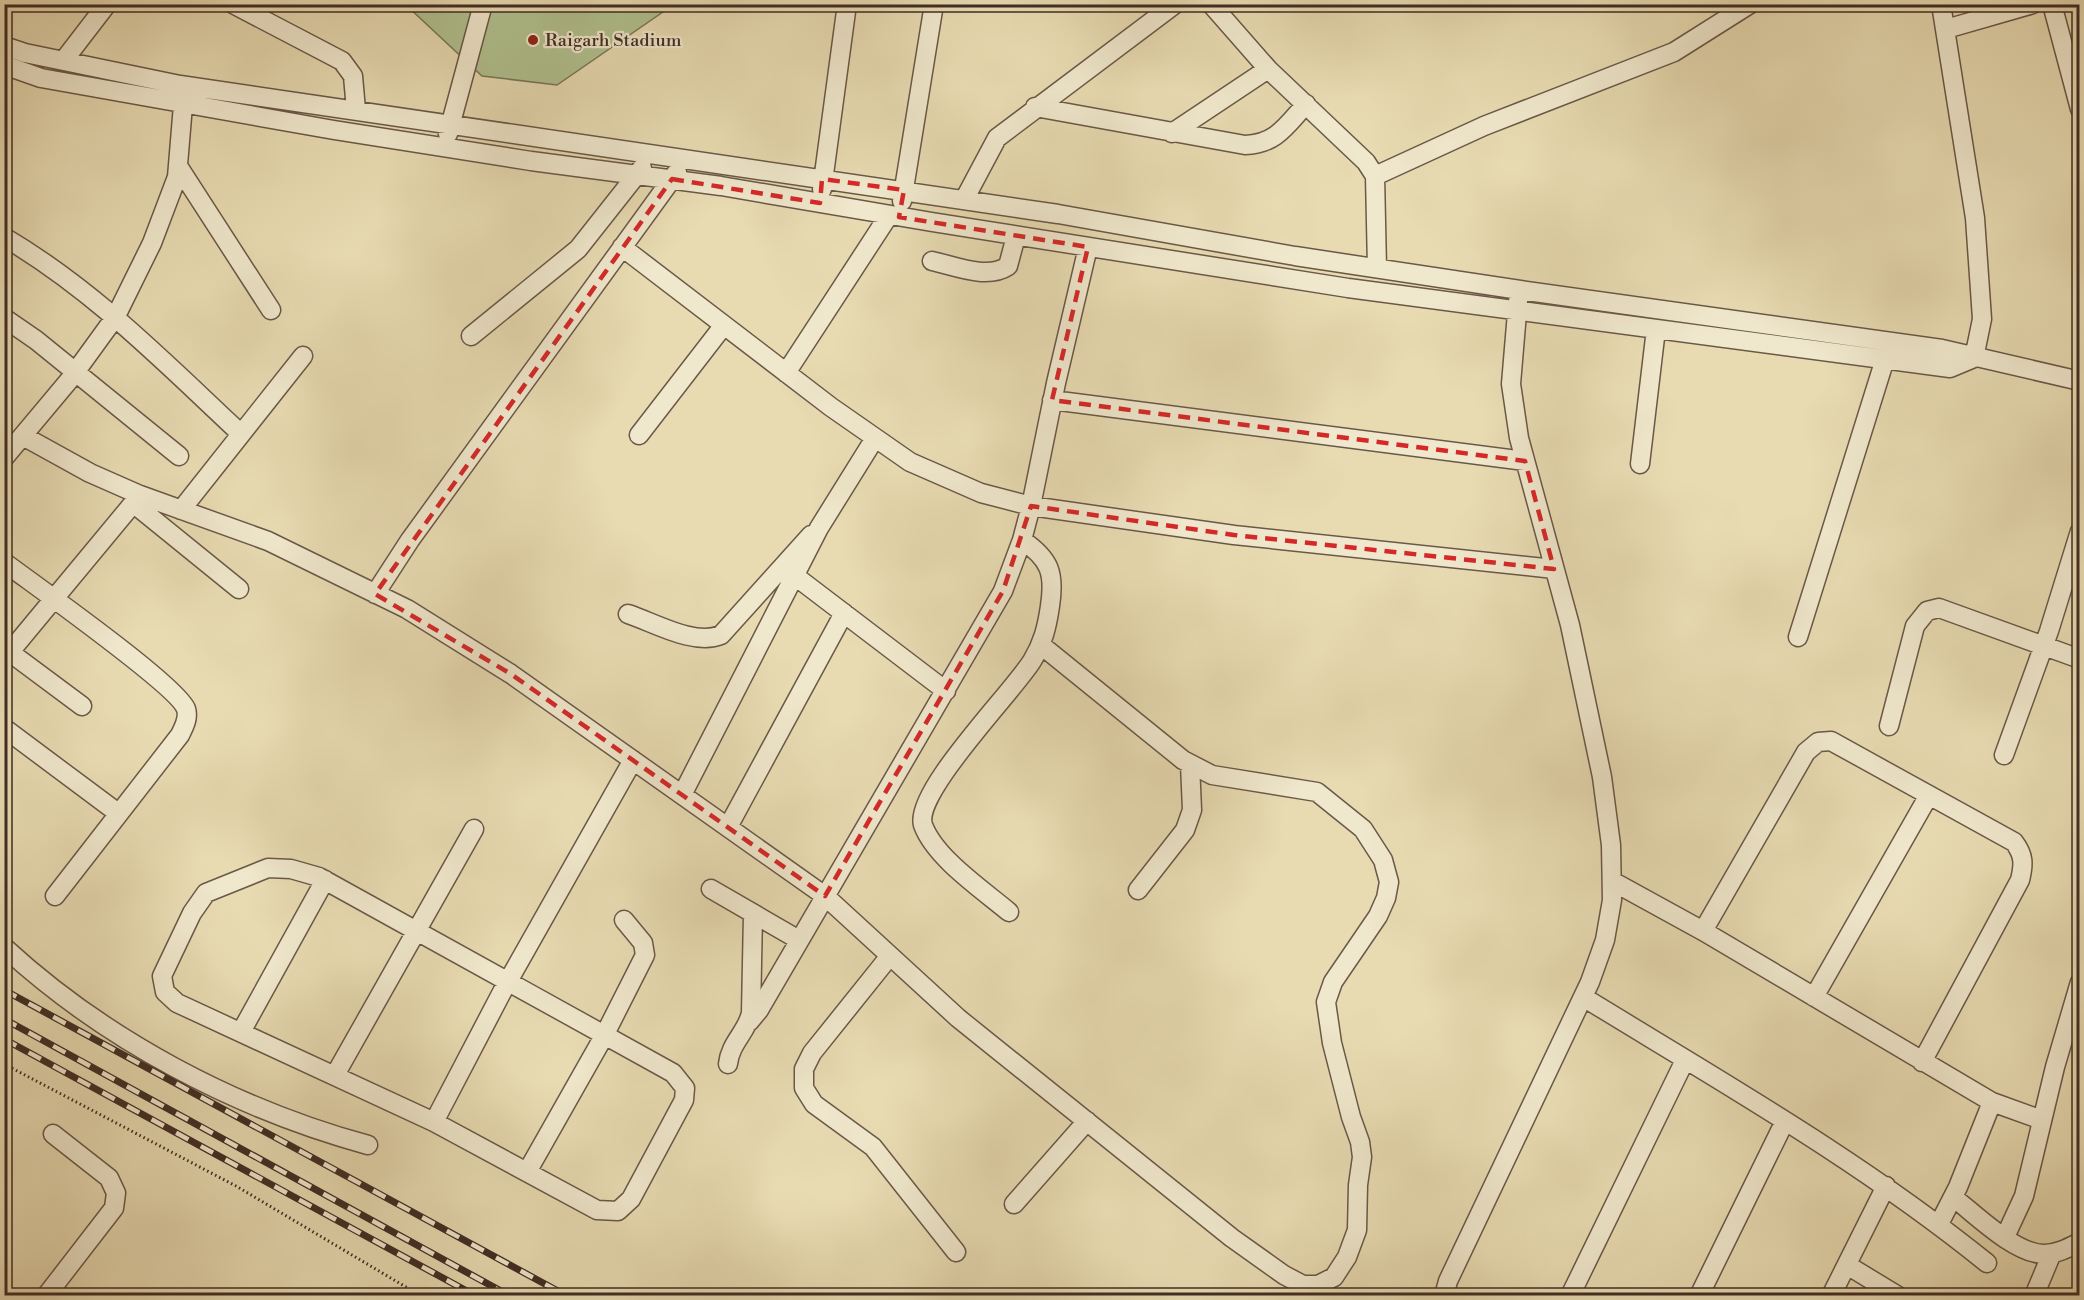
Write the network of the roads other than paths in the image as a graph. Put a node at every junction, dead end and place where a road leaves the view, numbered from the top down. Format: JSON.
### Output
{"nodes":[{"id":1,"x":107,"y":4,"type":"edge"},
{"id":2,"x":233,"y":4,"type":"edge"},
{"id":3,"x":483,"y":4,"type":"edge"},
{"id":4,"x":847,"y":4,"type":"edge"},
{"id":5,"x":934,"y":4,"type":"edge"},
{"id":6,"x":1175,"y":4,"type":"edge"},
{"id":7,"x":1211,"y":4,"type":"edge"},
{"id":8,"x":1750,"y":4,"type":"edge"},
{"id":9,"x":1941,"y":4,"type":"edge"},
{"id":10,"x":2033,"y":4,"type":"edge"},
{"id":11,"x":2052,"y":4,"type":"edge"},
{"id":12,"x":1946,"y":29,"type":"junction"},
{"id":13,"x":4,"y":46,"type":"edge"},
{"id":14,"x":64,"y":60,"type":"junction"},
{"id":15,"x":6,"y":67,"type":"edge"},
{"id":16,"x":1268,"y":69,"type":"junction"},
{"id":17,"x":184,"y":85,"type":"junction"},
{"id":18,"x":184,"y":104,"type":"junction"},
{"id":19,"x":1306,"y":104,"type":"junction"},
{"id":20,"x":1035,"y":107,"type":"junction"},
{"id":21,"x":2079,"y":109,"type":"edge"},
{"id":22,"x":356,"y":110,"type":"junction"},
{"id":23,"x":449,"y":123,"type":"junction"},
{"id":24,"x":1172,"y":133,"type":"junction"},
{"id":25,"x":446,"y":147,"type":"junction"},
{"id":26,"x":651,"y":153,"type":"junction"},
{"id":27,"x":687,"y":158,"type":"junction"},
{"id":28,"x":178,"y":166,"type":"junction"},
{"id":29,"x":638,"y":175,"type":"junction"},
{"id":30,"x":1375,"y":176,"type":"junction"},
{"id":31,"x":822,"y":178,"type":"junction"},
{"id":32,"x":672,"y":179,"type":"junction"},
{"id":33,"x":904,"y":190,"type":"junction"},
{"id":34,"x":964,"y":200,"type":"junction"},
{"id":35,"x":820,"y":203,"type":"junction"},
{"id":36,"x":894,"y":216,"type":"junction"},
{"id":37,"x":1016,"y":236,"type":"junction"},
{"id":38,"x":4,"y":237,"type":"edge"},
{"id":39,"x":622,"y":247,"type":"junction"},
{"id":40,"x":1088,"y":247,"type":"junction"},
{"id":41,"x":932,"y":261,"type":"dead end"},
{"id":42,"x":1377,"y":268,"type":"junction"},
{"id":43,"x":1520,"y":290,"type":"junction"},
{"id":44,"x":271,"y":310,"type":"dead end"},
{"id":45,"x":1517,"y":311,"type":"junction"},
{"id":46,"x":116,"y":316,"type":"junction"},
{"id":47,"x":4,"y":318,"type":"edge"},
{"id":48,"x":1720,"y":318,"type":"junction"},
{"id":49,"x":724,"y":325,"type":"junction"},
{"id":50,"x":1656,"y":329,"type":"junction"},
{"id":51,"x":471,"y":336,"type":"dead end"},
{"id":52,"x":1719,"y":338,"type":"junction"},
{"id":53,"x":303,"y":356,"type":"dead end"},
{"id":54,"x":1974,"y":358,"type":"junction"},
{"id":55,"x":1885,"y":359,"type":"junction"},
{"id":56,"x":75,"y":372,"type":"junction"},
{"id":57,"x":786,"y":373,"type":"junction"},
{"id":58,"x":2079,"y":381,"type":"edge"},
{"id":59,"x":1052,"y":400,"type":"junction"},
{"id":60,"x":240,"y":434,"type":"junction"},
{"id":61,"x":639,"y":435,"type":"dead end"},
{"id":62,"x":23,"y":436,"type":"junction"},
{"id":63,"x":875,"y":438,"type":"junction"},
{"id":64,"x":179,"y":456,"type":"dead end"},
{"id":65,"x":4,"y":458,"type":"edge"},
{"id":66,"x":1525,"y":461,"type":"junction"},
{"id":67,"x":1640,"y":464,"type":"dead end"},
{"id":68,"x":137,"y":499,"type":"junction"},
{"id":69,"x":1031,"y":506,"type":"junction"},
{"id":70,"x":181,"y":510,"type":"junction"},
{"id":71,"x":819,"y":528,"type":"junction"},
{"id":72,"x":2079,"y":531,"type":"edge"},
{"id":73,"x":1022,"y":540,"type":"junction"},
{"id":74,"x":4,"y":562,"type":"edge"},
{"id":75,"x":1554,"y":569,"type":"junction"},
{"id":76,"x":795,"y":576,"type":"junction"},
{"id":77,"x":239,"y":589,"type":"dead end"},
{"id":78,"x":375,"y":594,"type":"junction"},
{"id":79,"x":55,"y":600,"type":"junction"},
{"id":80,"x":844,"y":613,"type":"junction"},
{"id":81,"x":628,"y":614,"type":"dead end"},
{"id":82,"x":1798,"y":637,"type":"dead end"},
{"id":83,"x":1041,"y":645,"type":"junction"},
{"id":84,"x":2044,"y":646,"type":"junction"},
{"id":85,"x":6,"y":653,"type":"edge"},
{"id":86,"x":2079,"y":659,"type":"edge"},
{"id":87,"x":946,"y":691,"type":"junction"},
{"id":88,"x":82,"y":706,"type":"dead end"},
{"id":89,"x":1889,"y":726,"type":"dead end"},
{"id":90,"x":4,"y":728,"type":"edge"},
{"id":91,"x":2004,"y":755,"type":"dead end"},
{"id":92,"x":633,"y":760,"type":"junction"},
{"id":93,"x":1190,"y":764,"type":"junction"},
{"id":94,"x":682,"y":795,"type":"junction"},
{"id":95,"x":1929,"y":795,"type":"junction"},
{"id":96,"x":118,"y":813,"type":"junction"},
{"id":97,"x":728,"y":827,"type":"junction"},
{"id":98,"x":474,"y":829,"type":"dead end"},
{"id":99,"x":325,"y":880,"type":"junction"},
{"id":100,"x":1612,"y":881,"type":"junction"},
{"id":101,"x":711,"y":889,"type":"dead end"},
{"id":102,"x":1138,"y":890,"type":"dead end"},
{"id":103,"x":55,"y":896,"type":"dead end"},
{"id":104,"x":825,"y":896,"type":"junction"},
{"id":105,"x":1009,"y":912,"type":"dead end"},
{"id":106,"x":753,"y":914,"type":"junction"},
{"id":107,"x":624,"y":920,"type":"dead end"},
{"id":108,"x":416,"y":931,"type":"junction"},
{"id":109,"x":1703,"y":931,"type":"junction"},
{"id":110,"x":799,"y":940,"type":"junction"},
{"id":111,"x":4,"y":946,"type":"edge"},
{"id":112,"x":889,"y":957,"type":"junction"},
{"id":113,"x":508,"y":982,"type":"junction"},
{"id":114,"x":2079,"y":982,"type":"edge"},
{"id":115,"x":1583,"y":997,"type":"junction"},
{"id":116,"x":1814,"y":997,"type":"junction"},
{"id":117,"x":749,"y":1022,"type":"junction"},
{"id":118,"x":241,"y":1032,"type":"junction"},
{"id":119,"x":604,"y":1036,"type":"junction"},
{"id":120,"x":1685,"y":1060,"type":"junction"},
{"id":121,"x":1922,"y":1062,"type":"junction"},
{"id":122,"x":728,"y":1064,"type":"dead end"},
{"id":123,"x":335,"y":1075,"type":"junction"},
{"id":124,"x":1992,"y":1102,"type":"junction"},
{"id":125,"x":2042,"y":1119,"type":"junction"},
{"id":126,"x":1087,"y":1121,"type":"junction"},
{"id":127,"x":1785,"y":1121,"type":"junction"},
{"id":128,"x":434,"y":1122,"type":"junction"},
{"id":129,"x":53,"y":1134,"type":"dead end"},
{"id":130,"x":368,"y":1145,"type":"dead end"},
{"id":131,"x":527,"y":1172,"type":"junction"},
{"id":132,"x":1886,"y":1186,"type":"junction"},
{"id":133,"x":1953,"y":1197,"type":"junction"},
{"id":134,"x":1014,"y":1204,"type":"dead end"},
{"id":135,"x":1939,"y":1224,"type":"junction"},
{"id":136,"x":2005,"y":1237,"type":"junction"},
{"id":137,"x":2079,"y":1242,"type":"edge"},
{"id":138,"x":956,"y":1252,"type":"dead end"},
{"id":139,"x":2052,"y":1253,"type":"junction"},
{"id":140,"x":1987,"y":1263,"type":"dead end"},
{"id":141,"x":1847,"y":1264,"type":"junction"},
{"id":142,"x":45,"y":1296,"type":"edge"},
{"id":143,"x":1444,"y":1296,"type":"edge"},
{"id":144,"x":1570,"y":1296,"type":"edge"},
{"id":145,"x":1699,"y":1296,"type":"edge"},
{"id":146,"x":1831,"y":1296,"type":"edge"},
{"id":147,"x":1898,"y":1296,"type":"edge"},
{"id":148,"x":2034,"y":1296,"type":"edge"}],
"edges":[{"from":1,"to":14,"type":"street"},
{"from":2,"to":22,"type":"street"},
{"from":3,"to":23,"type":"street"},
{"from":4,"to":31,"type":"street"},
{"from":5,"to":33,"type":"street"},
{"from":6,"to":20,"type":"street"},
{"from":7,"to":16,"type":"street"},
{"from":8,"to":30,"type":"street"},
{"from":9,"to":12,"type":"street"},
{"from":10,"to":12,"type":"street"},
{"from":11,"to":21,"type":"street"},
{"from":12,"to":54,"type":"street"},
{"from":13,"to":14,"type":"street"},
{"from":14,"to":17,"type":"street"},
{"from":15,"to":18,"type":"street"},
{"from":16,"to":19,"type":"street"},
{"from":16,"to":24,"type":"street"},
{"from":17,"to":18,"type":"street"},
{"from":17,"to":22,"type":"street"},
{"from":18,"to":25,"type":"street"},
{"from":18,"to":28,"type":"street"},
{"from":19,"to":24,"type":"street"},
{"from":19,"to":30,"type":"street"},
{"from":20,"to":24,"type":"street"},
{"from":20,"to":34,"type":"street"},
{"from":22,"to":23,"type":"street"},
{"from":23,"to":25,"type":"street"},
{"from":23,"to":26,"type":"street"},
{"from":25,"to":29,"type":"street"},
{"from":26,"to":27,"type":"street"},
{"from":26,"to":29,"type":"street"},
{"from":27,"to":31,"type":"street"},
{"from":27,"to":32,"type":"street"},
{"from":28,"to":44,"type":"street"},
{"from":28,"to":46,"type":"street"},
{"from":29,"to":32,"type":"street"},
{"from":29,"to":51,"type":"street"},
{"from":30,"to":42,"type":"street"},
{"from":31,"to":33,"type":"street"},
{"from":31,"to":35,"type":"street"},
{"from":32,"to":35,"type":"street"},
{"from":32,"to":39,"type":"street"},
{"from":33,"to":34,"type":"street"},
{"from":33,"to":36,"type":"street"},
{"from":34,"to":42,"type":"street"},
{"from":35,"to":36,"type":"street"},
{"from":36,"to":37,"type":"street"},
{"from":36,"to":57,"type":"street"},
{"from":37,"to":40,"type":"street"},
{"from":37,"to":41,"type":"street"},
{"from":38,"to":46,"type":"street"},
{"from":39,"to":49,"type":"street"},
{"from":39,"to":78,"type":"street"},
{"from":40,"to":45,"type":"street"},
{"from":40,"to":59,"type":"street"},
{"from":42,"to":43,"type":"street"},
{"from":43,"to":45,"type":"street"},
{"from":43,"to":48,"type":"street"},
{"from":45,"to":50,"type":"street"},
{"from":45,"to":66,"type":"street"},
{"from":46,"to":56,"type":"street"},
{"from":46,"to":60,"type":"street"},
{"from":47,"to":56,"type":"street"},
{"from":48,"to":52,"type":"street"},
{"from":48,"to":54,"type":"street"},
{"from":49,"to":57,"type":"street"},
{"from":49,"to":61,"type":"street"},
{"from":50,"to":52,"type":"street"},
{"from":50,"to":67,"type":"street"},
{"from":52,"to":55,"type":"street"},
{"from":53,"to":60,"type":"street"},
{"from":54,"to":55,"type":"street"},
{"from":54,"to":58,"type":"street"},
{"from":55,"to":82,"type":"street"},
{"from":56,"to":62,"type":"street"},
{"from":56,"to":64,"type":"street"},
{"from":57,"to":63,"type":"street"},
{"from":59,"to":66,"type":"street"},
{"from":59,"to":69,"type":"street"},
{"from":60,"to":70,"type":"street"},
{"from":62,"to":65,"type":"street"},
{"from":62,"to":68,"type":"street"},
{"from":63,"to":69,"type":"street"},
{"from":63,"to":71,"type":"street"},
{"from":66,"to":75,"type":"street"},
{"from":68,"to":70,"type":"street"},
{"from":68,"to":77,"type":"street"},
{"from":68,"to":79,"type":"street"},
{"from":69,"to":73,"type":"street"},
{"from":69,"to":75,"type":"street"},
{"from":70,"to":78,"type":"street"},
{"from":71,"to":76,"type":"street"},
{"from":71,"to":81,"type":"street"},
{"from":72,"to":84,"type":"street"},
{"from":73,"to":83,"type":"street"},
{"from":73,"to":87,"type":"street"},
{"from":74,"to":79,"type":"street"},
{"from":75,"to":100,"type":"street"},
{"from":76,"to":80,"type":"street"},
{"from":76,"to":94,"type":"street"},
{"from":78,"to":92,"type":"street"},
{"from":79,"to":85,"type":"street"},
{"from":79,"to":96,"type":"street"},
{"from":80,"to":87,"type":"street"},
{"from":80,"to":97,"type":"street"},
{"from":83,"to":93,"type":"street"},
{"from":83,"to":105,"type":"street"},
{"from":84,"to":86,"type":"street"},
{"from":84,"to":89,"type":"street"},
{"from":84,"to":91,"type":"street"},
{"from":85,"to":88,"type":"street"},
{"from":87,"to":104,"type":"street"},
{"from":90,"to":96,"type":"street"},
{"from":92,"to":94,"type":"street"},
{"from":92,"to":113,"type":"street"},
{"from":93,"to":102,"type":"street"},
{"from":93,"to":126,"type":"street"},
{"from":94,"to":97,"type":"street"},
{"from":95,"to":109,"type":"street"},
{"from":95,"to":116,"type":"street"},
{"from":95,"to":121,"type":"street"},
{"from":96,"to":103,"type":"street"},
{"from":97,"to":104,"type":"street"},
{"from":98,"to":108,"type":"street"},
{"from":99,"to":108,"type":"street"},
{"from":99,"to":118,"type":"street"},
{"from":99,"to":118,"type":"street"},
{"from":100,"to":109,"type":"street"},
{"from":100,"to":115,"type":"street"},
{"from":101,"to":106,"type":"street"},
{"from":104,"to":110,"type":"street"},
{"from":104,"to":112,"type":"street"},
{"from":106,"to":110,"type":"street"},
{"from":106,"to":117,"type":"street"},
{"from":107,"to":119,"type":"street"},
{"from":108,"to":113,"type":"street"},
{"from":108,"to":123,"type":"street"},
{"from":109,"to":116,"type":"street"},
{"from":110,"to":117,"type":"street"},
{"from":111,"to":130,"type":"street"},
{"from":112,"to":126,"type":"street"},
{"from":112,"to":138,"type":"street"},
{"from":113,"to":119,"type":"street"},
{"from":113,"to":128,"type":"street"},
{"from":114,"to":125,"type":"street"},
{"from":115,"to":120,"type":"street"},
{"from":115,"to":143,"type":"street"},
{"from":116,"to":121,"type":"street"},
{"from":117,"to":122,"type":"street"},
{"from":118,"to":123,"type":"street"},
{"from":119,"to":131,"type":"street"},
{"from":119,"to":131,"type":"street"},
{"from":120,"to":127,"type":"street"},
{"from":120,"to":144,"type":"street"},
{"from":121,"to":124,"type":"street"},
{"from":123,"to":128,"type":"street"},
{"from":124,"to":125,"type":"street"},
{"from":124,"to":133,"type":"street"},
{"from":125,"to":136,"type":"street"},
{"from":126,"to":134,"type":"street"},
{"from":127,"to":132,"type":"street"},
{"from":127,"to":145,"type":"street"},
{"from":128,"to":131,"type":"street"},
{"from":129,"to":142,"type":"street"},
{"from":132,"to":135,"type":"street"},
{"from":132,"to":141,"type":"street"},
{"from":133,"to":135,"type":"street"},
{"from":133,"to":136,"type":"street"},
{"from":135,"to":140,"type":"street"},
{"from":136,"to":139,"type":"street"},
{"from":137,"to":139,"type":"street"},
{"from":139,"to":148,"type":"street"},
{"from":141,"to":146,"type":"street"},
{"from":141,"to":147,"type":"street"}]}
